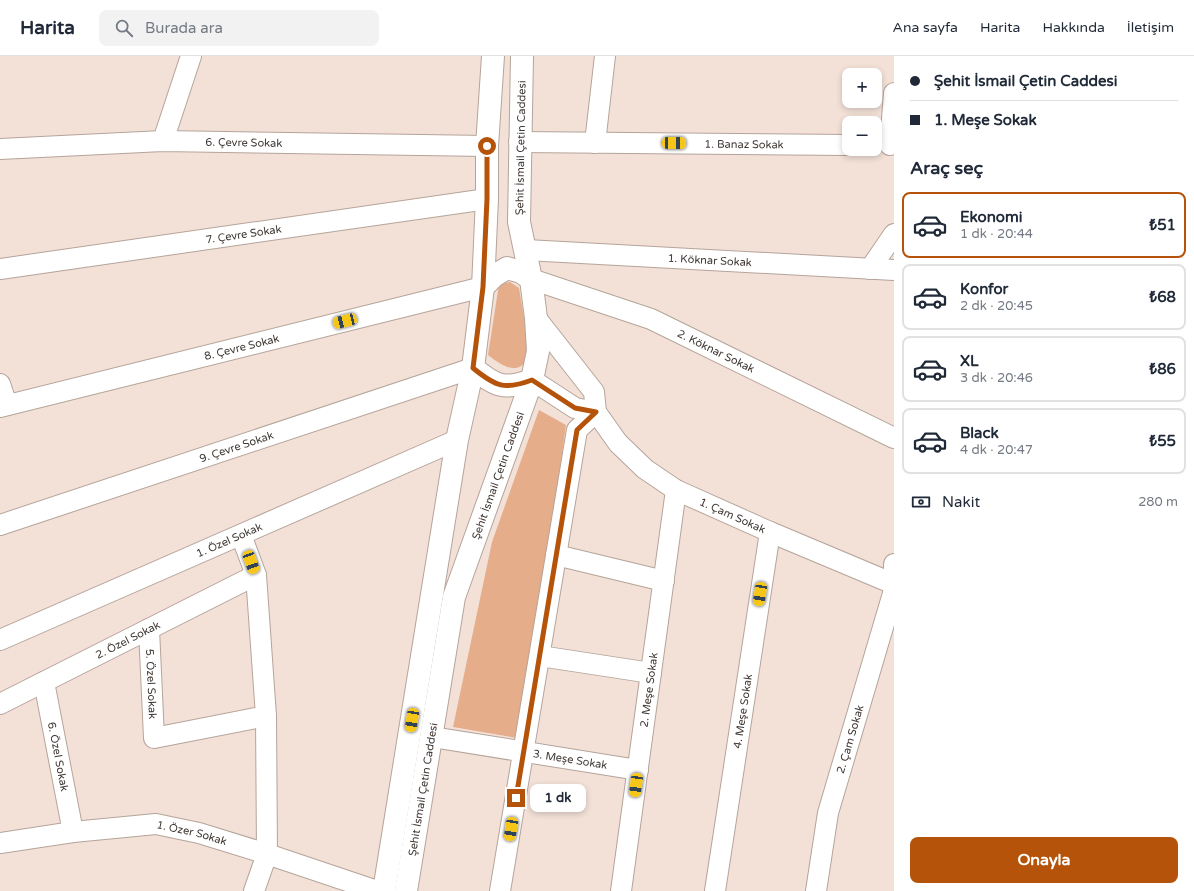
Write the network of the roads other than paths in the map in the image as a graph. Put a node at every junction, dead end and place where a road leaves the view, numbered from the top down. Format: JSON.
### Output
{"nodes":[{"id":1,"x":191,"y":56,"type":"edge"},
{"id":2,"x":493,"y":56,"type":"edge"},
{"id":3,"x":522,"y":56,"type":"edge"},
{"id":4,"x":605,"y":56,"type":"edge"},
{"id":5,"x":894,"y":93,"type":"edge"},
{"id":6,"x":163,"y":141,"type":"junction"},
{"id":7,"x":519,"y":142,"type":"junction"},
{"id":8,"x":595,"y":143,"type":"junction"},
{"id":9,"x":842,"y":145,"type":"edge"},
{"id":10,"x":886,"y":145,"type":"edge"},
{"id":11,"x":487,"y":146,"type":"junction"},
{"id":12,"x":0,"y":149,"type":"edge"},
{"id":13,"x":487,"y":199,"type":"junction"},
{"id":14,"x":894,"y":234,"type":"edge"},
{"id":15,"x":526,"y":250,"type":"junction"},
{"id":16,"x":0,"y":269,"type":"edge"},
{"id":17,"x":870,"y":269,"type":"junction"},
{"id":18,"x":894,"y":270,"type":"edge"},
{"id":19,"x":531,"y":279,"type":"junction"},
{"id":20,"x":483,"y":287,"type":"junction"},
{"id":21,"x":536,"y":318,"type":"junction"},
{"id":22,"x":473,"y":368,"type":"junction"},
{"id":23,"x":532,"y":380,"type":"junction"},
{"id":24,"x":0,"y":384,"type":"edge"},
{"id":25,"x":3,"y":406,"type":"edge"},
{"id":26,"x":596,"y":412,"type":"junction"},
{"id":27,"x":894,"y":438,"type":"edge"},
{"id":28,"x":458,"y":440,"type":"junction"},
{"id":29,"x":676,"y":490,"type":"junction"},
{"id":30,"x":0,"y":525,"type":"edge"},
{"id":31,"x":770,"y":532,"type":"junction"},
{"id":32,"x":242,"y":534,"type":"junction"},
{"id":33,"x":556,"y":555,"type":"junction"},
{"id":34,"x":894,"y":564,"type":"edge"},
{"id":35,"x":894,"y":571,"type":"edge"},
{"id":36,"x":256,"y":575,"type":"junction"},
{"id":37,"x":664,"y":581,"type":"junction"},
{"id":38,"x":894,"y":584,"type":"edge"},
{"id":39,"x":894,"y":590,"type":"edge"},
{"id":40,"x":150,"y":629,"type":"junction"},
{"id":41,"x":0,"y":640,"type":"edge"},
{"id":42,"x":540,"y":656,"type":"junction"},
{"id":43,"x":651,"y":673,"type":"junction"},
{"id":44,"x":44,"y":682,"type":"junction"},
{"id":45,"x":0,"y":704,"type":"edge"},
{"id":46,"x":266,"y":716,"type":"junction"},
{"id":47,"x":432,"y":737,"type":"junction"},
{"id":48,"x":524,"y":751,"type":"junction"},
{"id":49,"x":638,"y":770,"type":"junction"},
{"id":50,"x":73,"y":832,"type":"junction"},
{"id":51,"x":0,"y":843,"type":"edge"},
{"id":52,"x":267,"y":854,"type":"junction"},
{"id":53,"x":254,"y":891,"type":"edge"},
{"id":54,"x":377,"y":891,"type":"edge"},
{"id":55,"x":384,"y":891,"type":"edge"},
{"id":56,"x":406,"y":891,"type":"edge"},
{"id":57,"x":500,"y":891,"type":"edge"},
{"id":58,"x":621,"y":891,"type":"edge"},
{"id":59,"x":715,"y":891,"type":"edge"},
{"id":60,"x":816,"y":891,"type":"edge"}],
"edges":[{"from":1,"to":6,"type":"street"},
{"from":2,"to":11,"type":"street","name":"Şehit İsmail Çetin Caddesi"},
{"from":3,"to":7,"type":"street","name":"Şehit İsmail Çetin Caddesi"},
{"from":4,"to":8,"type":"street"},
{"from":5,"to":10,"type":"street"},
{"from":6,"to":11,"type":"street","name":"6. Çevre Sokak"},
{"from":6,"to":12,"type":"street","name":"6. Çevre Sokak"},
{"from":7,"to":8,"type":"street","name":"1. Banaz Sokak"},
{"from":7,"to":15,"type":"street","name":"Şehit İsmail Çetin Caddesi"},
{"from":8,"to":9,"type":"street","name":"1. Banaz Sokak"},
{"from":11,"to":13,"type":"street","name":"Şehit İsmail Çetin Caddesi"},
{"from":13,"to":16,"type":"street","name":"7. Çevre Sokak"},
{"from":13,"to":20,"type":"street","name":"Şehit İsmail Çetin Caddesi"},
{"from":14,"to":17,"type":"street"},
{"from":15,"to":17,"type":"street","name":"1. Köknar Sokak"},
{"from":15,"to":19,"type":"street","name":"Şehit İsmail Çetin Caddesi"},
{"from":17,"to":18,"type":"street","name":"1. Köknar Sokak"},
{"from":19,"to":20,"type":"street"},
{"from":19,"to":21,"type":"street","name":"Şehit İsmail Çetin Caddesi"},
{"from":19,"to":27,"type":"street","name":"2. Köknar Sokak"},
{"from":20,"to":22,"type":"street","name":"Şehit İsmail Çetin Caddesi"},
{"from":20,"to":25,"type":"street","name":"8. Çevre Sokak"},
{"from":21,"to":23,"type":"street","name":"Şehit İsmail Çetin Caddesi"},
{"from":21,"to":26,"type":"street"},
{"from":22,"to":23,"type":"street"},
{"from":22,"to":28,"type":"street","name":"Şehit İsmail Çetin Caddesi"},
{"from":22,"to":30,"type":"street","name":"9. Çevre Sokak"},
{"from":23,"to":26,"type":"street"},
{"from":23,"to":47,"type":"street","name":"Şehit İsmail Çetin Caddesi"},
{"from":24,"to":25,"type":"street"},
{"from":26,"to":29,"type":"street","name":"1. Çam Sokak"},
{"from":26,"to":33,"type":"street"},
{"from":28,"to":32,"type":"street","name":"1. Özel Sokak"},
{"from":28,"to":55,"type":"street","name":"Şehit İsmail Çetin Caddesi"},
{"from":29,"to":31,"type":"street","name":"1. Çam Sokak"},
{"from":29,"to":37,"type":"street","name":"2. Meşe Sokak"},
{"from":31,"to":38,"type":"street","name":"1. Çam Sokak"},
{"from":31,"to":59,"type":"street","name":"4. Meşe Sokak"},
{"from":32,"to":36,"type":"street"},
{"from":32,"to":41,"type":"street","name":"1. Özel Sokak"},
{"from":33,"to":37,"type":"street"},
{"from":33,"to":42,"type":"street"},
{"from":34,"to":35,"type":"street"},
{"from":36,"to":40,"type":"street","name":"2. Özel Sokak"},
{"from":36,"to":46,"type":"street"},
{"from":37,"to":43,"type":"street","name":"2. Meşe Sokak"},
{"from":39,"to":60,"type":"street","name":"2. Çam Sokak"},
{"from":40,"to":44,"type":"street","name":"2. Özel Sokak"},
{"from":40,"to":46,"type":"street","name":"5. Özel Sokak"},
{"from":42,"to":43,"type":"street"},
{"from":42,"to":48,"type":"street"},
{"from":43,"to":49,"type":"street","name":"2. Meşe Sokak"},
{"from":44,"to":45,"type":"street","name":"2. Özel Sokak"},
{"from":44,"to":50,"type":"street","name":"6. Özel Sokak"},
{"from":46,"to":52,"type":"street"},
{"from":47,"to":48,"type":"street","name":"3. Meşe Sokak"},
{"from":47,"to":56,"type":"street","name":"Şehit İsmail Çetin Caddesi"},
{"from":48,"to":49,"type":"street","name":"3. Meşe Sokak"},
{"from":48,"to":57,"type":"street"},
{"from":49,"to":58,"type":"street","name":"2. Meşe Sokak"},
{"from":50,"to":51,"type":"street","name":"1. Özer Sokak"},
{"from":50,"to":52,"type":"street","name":"1. Özer Sokak"},
{"from":52,"to":53,"type":"street"},
{"from":52,"to":54,"type":"street","name":"1. Özer Sokak"}]}
